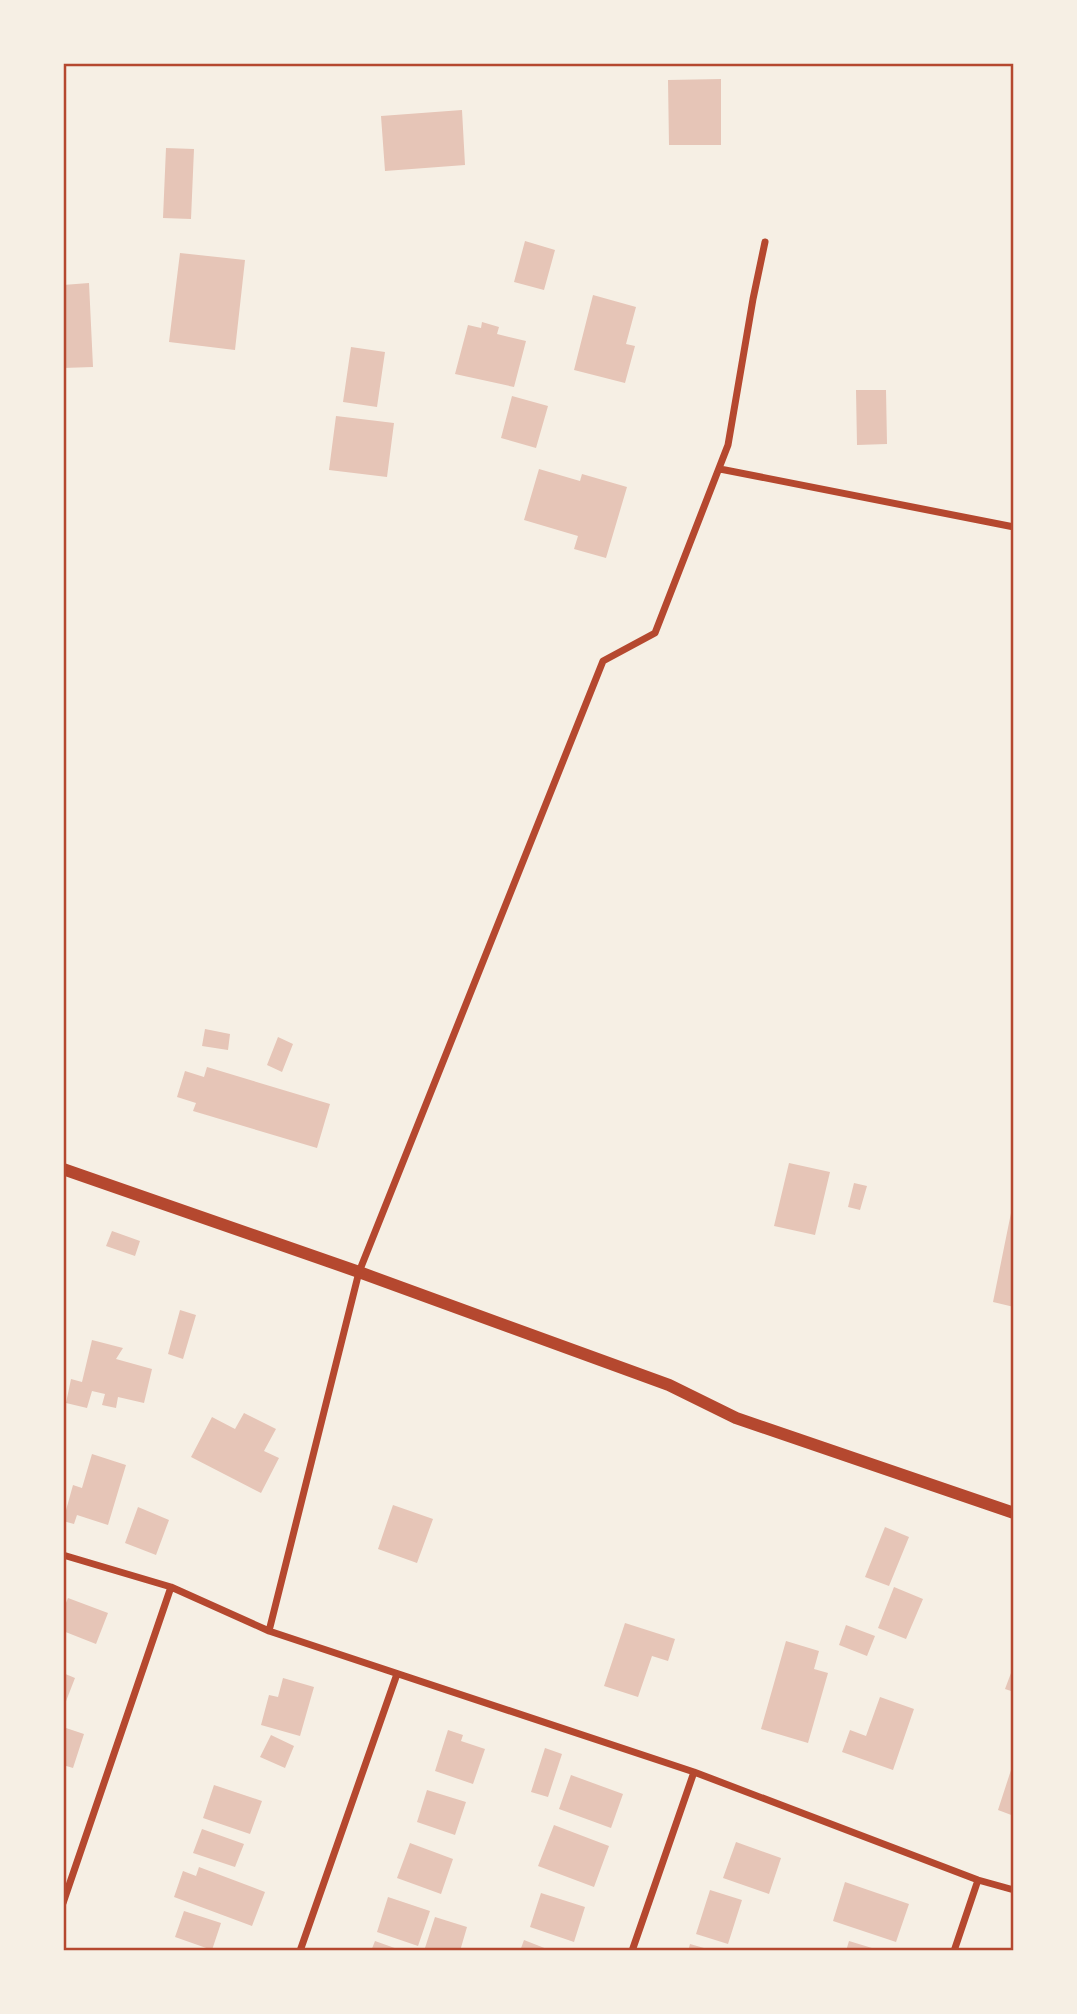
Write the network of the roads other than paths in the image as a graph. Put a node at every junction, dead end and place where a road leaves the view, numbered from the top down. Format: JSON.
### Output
{"nodes":[{"id":1,"x":765,"y":242,"type":"dead end"},
{"id":2,"x":719,"y":469,"type":"junction"},
{"id":3,"x":1014,"y":527,"type":"edge"},
{"id":4,"x":63,"y":1169,"type":"edge"},
{"id":5,"x":359,"y":1272,"type":"junction"},
{"id":6,"x":1014,"y":1513,"type":"edge"},
{"id":7,"x":63,"y":1555,"type":"edge"},
{"id":8,"x":171,"y":1587,"type":"junction"},
{"id":9,"x":269,"y":1631,"type":"junction"},
{"id":10,"x":397,"y":1674,"type":"junction"},
{"id":11,"x":694,"y":1772,"type":"junction"},
{"id":12,"x":978,"y":1880,"type":"junction"},
{"id":13,"x":1014,"y":1890,"type":"edge"},
{"id":14,"x":63,"y":1903,"type":"edge"},
{"id":15,"x":300,"y":1951,"type":"edge"},
{"id":16,"x":632,"y":1951,"type":"edge"},
{"id":17,"x":954,"y":1951,"type":"edge"}],
"edges":[{"from":1,"to":2,"type":"street"},
{"from":2,"to":3,"type":"street"},
{"from":2,"to":5,"type":"street"},
{"from":4,"to":5,"type":"street"},
{"from":5,"to":6,"type":"street"},
{"from":5,"to":9,"type":"street"},
{"from":7,"to":8,"type":"street"},
{"from":8,"to":9,"type":"street"},
{"from":8,"to":14,"type":"street"},
{"from":9,"to":10,"type":"street"},
{"from":10,"to":11,"type":"street"},
{"from":10,"to":15,"type":"street"},
{"from":11,"to":12,"type":"street"},
{"from":11,"to":16,"type":"street"},
{"from":12,"to":13,"type":"street"},
{"from":12,"to":17,"type":"street"}]}
